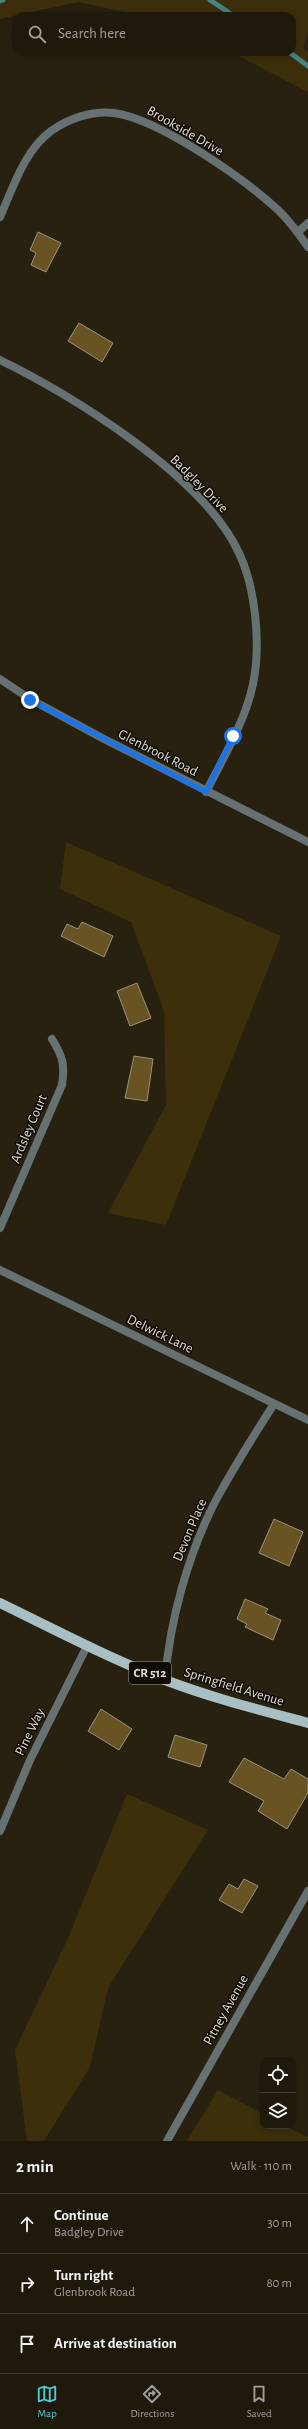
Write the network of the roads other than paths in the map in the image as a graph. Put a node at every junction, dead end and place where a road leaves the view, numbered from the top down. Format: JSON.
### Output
{"nodes":[{"id":1,"x":0,"y":217,"type":"edge"},
{"id":2,"x":308,"y":223,"type":"edge"},
{"id":3,"x":298,"y":232,"type":"junction"},
{"id":4,"x":308,"y":247,"type":"edge"},
{"id":5,"x":0,"y":360,"type":"edge"},
{"id":6,"x":0,"y":679,"type":"edge"},
{"id":7,"x":206,"y":792,"type":"junction"},
{"id":8,"x":308,"y":842,"type":"edge"},
{"id":9,"x":52,"y":1039,"type":"dead end"},
{"id":10,"x":0,"y":1228,"type":"edge"},
{"id":11,"x":0,"y":1270,"type":"edge"},
{"id":12,"x":274,"y":1404,"type":"junction"},
{"id":13,"x":308,"y":1420,"type":"edge"},
{"id":14,"x":0,"y":1603,"type":"edge"},
{"id":15,"x":87,"y":1646,"type":"junction"},
{"id":16,"x":165,"y":1680,"type":"junction"},
{"id":17,"x":308,"y":1723,"type":"edge"},
{"id":18,"x":0,"y":1831,"type":"edge"},
{"id":19,"x":308,"y":1891,"type":"edge"},
{"id":20,"x":167,"y":2141,"type":"edge"}],
"edges":[{"from":1,"to":3,"type":"street","name":"Brookside Drive"},
{"from":2,"to":3,"type":"street"},
{"from":3,"to":4,"type":"street","name":"Brookside Drive"},
{"from":5,"to":7,"type":"street","name":"Badgley Drive"},
{"from":6,"to":7,"type":"street","name":"Glenbrook Road"},
{"from":7,"to":8,"type":"street","name":"Glenbrook Road"},
{"from":9,"to":10,"type":"street","name":"Ardsley Court"},
{"from":11,"to":12,"type":"street","name":"Delwick Lane"},
{"from":12,"to":13,"type":"street","name":"Delwick Lane"},
{"from":12,"to":16,"type":"street","name":"Devon Place"},
{"from":14,"to":15,"type":"main road","name":"Springfield Avenue","number":"CR 512"},
{"from":15,"to":16,"type":"main road","name":"Springfield Avenue","number":"CR 512"},
{"from":15,"to":18,"type":"street","name":"Pine Way"},
{"from":16,"to":17,"type":"main road","name":"Springfield Avenue","number":"CR 512"},
{"from":19,"to":20,"type":"street","name":"Pitney Avenue"}]}
